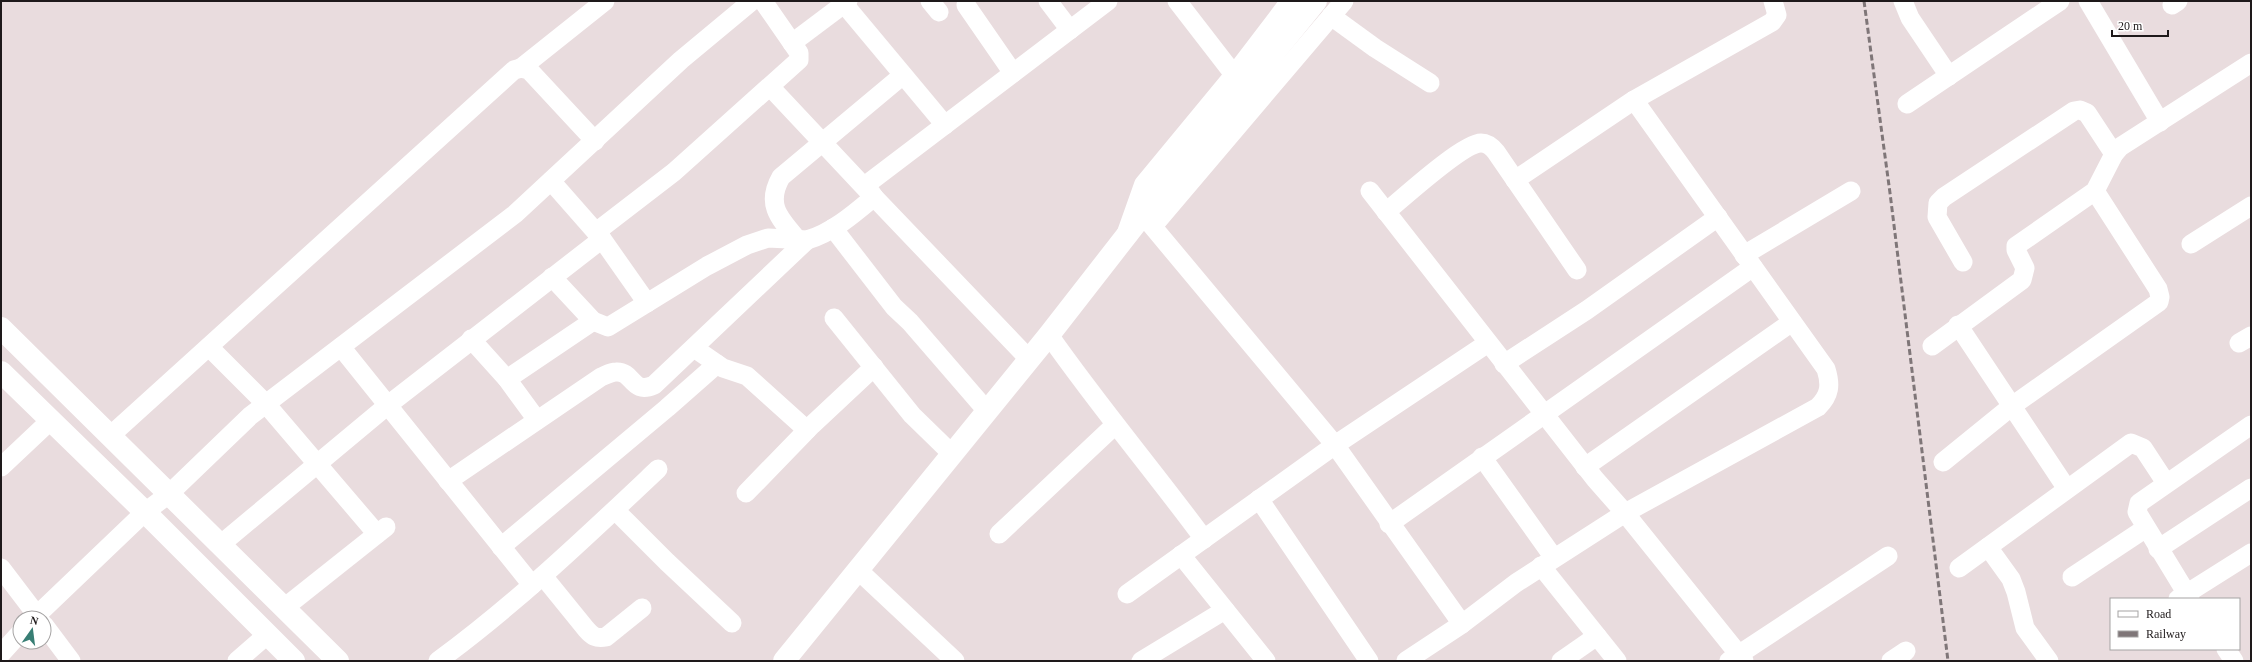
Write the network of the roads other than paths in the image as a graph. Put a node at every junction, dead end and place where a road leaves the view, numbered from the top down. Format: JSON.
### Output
{"nodes":[{"id":1,"x":606,"y":1,"type":"edge"},
{"id":2,"x":752,"y":1,"type":"edge"},
{"id":3,"x":763,"y":1,"type":"edge"},
{"id":4,"x":1048,"y":1,"type":"edge"},
{"id":5,"x":1108,"y":1,"type":"edge"},
{"id":6,"x":1177,"y":1,"type":"edge"},
{"id":7,"x":1292,"y":1,"type":"edge"},
{"id":8,"x":1316,"y":1,"type":"edge"},
{"id":9,"x":1344,"y":1,"type":"edge"},
{"id":10,"x":1773,"y":1,"type":"edge"},
{"id":11,"x":1903,"y":1,"type":"edge"},
{"id":12,"x":2060,"y":1,"type":"edge"},
{"id":13,"x":2088,"y":1,"type":"edge"},
{"id":14,"x":846,"y":3,"type":"edge"},
{"id":15,"x":966,"y":5,"type":"dead end"},
{"id":16,"x":1331,"y":16,"type":"junction"},
{"id":17,"x":1070,"y":30,"type":"junction"},
{"id":18,"x":792,"y":43,"type":"junction"},
{"id":19,"x":2251,"y":62,"type":"edge"},
{"id":20,"x":521,"y":68,"type":"junction"},
{"id":21,"x":1013,"y":73,"type":"junction"},
{"id":22,"x":903,"y":75,"type":"junction"},
{"id":23,"x":1235,"y":76,"type":"junction"},
{"id":24,"x":1949,"y":76,"type":"junction"},
{"id":25,"x":1430,"y":83,"type":"dead end"},
{"id":26,"x":772,"y":85,"type":"junction"},
{"id":27,"x":1634,"y":100,"type":"junction"},
{"id":28,"x":1908,"y":104,"type":"dead end"},
{"id":29,"x":2160,"y":122,"type":"junction"},
{"id":30,"x":945,"y":125,"type":"junction"},
{"id":31,"x":595,"y":141,"type":"junction"},
{"id":32,"x":822,"y":142,"type":"junction"},
{"id":33,"x":2114,"y":154,"type":"junction"},
{"id":34,"x":1515,"y":180,"type":"junction"},
{"id":35,"x":551,"y":181,"type":"junction"},
{"id":36,"x":2094,"y":190,"type":"junction"},
{"id":37,"x":1370,"y":191,"type":"dead end"},
{"id":38,"x":1851,"y":191,"type":"dead end"},
{"id":39,"x":871,"y":194,"type":"junction"},
{"id":40,"x":2251,"y":206,"type":"edge"},
{"id":41,"x":1386,"y":212,"type":"junction"},
{"id":42,"x":1149,"y":215,"type":"junction"},
{"id":43,"x":1718,"y":217,"type":"junction"},
{"id":44,"x":833,"y":228,"type":"junction"},
{"id":45,"x":599,"y":236,"type":"junction"},
{"id":46,"x":1126,"y":236,"type":"junction"},
{"id":47,"x":803,"y":240,"type":"junction"},
{"id":48,"x":2191,"y":244,"type":"dead end"},
{"id":49,"x":1749,"y":261,"type":"junction"},
{"id":50,"x":1963,"y":262,"type":"dead end"},
{"id":51,"x":1577,"y":270,"type":"dead end"},
{"id":52,"x":552,"y":277,"type":"junction"},
{"id":53,"x":647,"y":303,"type":"junction"},
{"id":54,"x":834,"y":318,"type":"dead end"},
{"id":55,"x":593,"y":321,"type":"junction"},
{"id":56,"x":1792,"y":322,"type":"junction"},
{"id":57,"x":1958,"y":325,"type":"junction"},
{"id":58,"x":1,"y":328,"type":"edge"},
{"id":59,"x":1049,"y":335,"type":"junction"},
{"id":60,"x":471,"y":339,"type":"junction"},
{"id":61,"x":1488,"y":343,"type":"junction"},
{"id":62,"x":1932,"y":346,"type":"dead end"},
{"id":63,"x":209,"y":347,"type":"junction"},
{"id":64,"x":341,"y":347,"type":"junction"},
{"id":65,"x":694,"y":348,"type":"junction"},
{"id":66,"x":1029,"y":359,"type":"junction"},
{"id":67,"x":717,"y":364,"type":"junction"},
{"id":68,"x":1504,"y":364,"type":"junction"},
{"id":69,"x":874,"y":367,"type":"junction"},
{"id":70,"x":1,"y":372,"type":"edge"},
{"id":71,"x":507,"y":379,"type":"junction"},
{"id":72,"x":266,"y":404,"type":"junction"},
{"id":73,"x":388,"y":405,"type":"junction"},
{"id":74,"x":2012,"y":406,"type":"junction"},
{"id":75,"x":987,"y":411,"type":"junction"},
{"id":76,"x":1543,"y":414,"type":"junction"},
{"id":77,"x":50,"y":420,"type":"junction"},
{"id":78,"x":537,"y":420,"type":"junction"},
{"id":79,"x":1115,"y":425,"type":"junction"},
{"id":80,"x":2251,"y":425,"type":"edge"},
{"id":81,"x":807,"y":430,"type":"junction"},
{"id":82,"x":110,"y":436,"type":"junction"},
{"id":83,"x":1335,"y":445,"type":"junction"},
{"id":84,"x":952,"y":454,"type":"junction"},
{"id":85,"x":1482,"y":458,"type":"junction"},
{"id":86,"x":1943,"y":462,"type":"dead end"},
{"id":87,"x":317,"y":464,"type":"junction"},
{"id":88,"x":1,"y":467,"type":"edge"},
{"id":89,"x":1585,"y":467,"type":"junction"},
{"id":90,"x":658,"y":469,"type":"dead end"},
{"id":91,"x":448,"y":481,"type":"junction"},
{"id":92,"x":2166,"y":483,"type":"junction"},
{"id":93,"x":2251,"y":488,"type":"edge"},
{"id":94,"x":2067,"y":489,"type":"junction"},
{"id":95,"x":746,"y":493,"type":"dead end"},
{"id":96,"x":1259,"y":499,"type":"junction"},
{"id":97,"x":157,"y":503,"type":"junction"},
{"id":98,"x":615,"y":510,"type":"junction"},
{"id":99,"x":1626,"y":513,"type":"junction"},
{"id":100,"x":1390,"y":524,"type":"junction"},
{"id":101,"x":2146,"y":528,"type":"junction"},
{"id":102,"x":999,"y":534,"type":"dead end"},
{"id":103,"x":1204,"y":539,"type":"junction"},
{"id":104,"x":220,"y":545,"type":"junction"},
{"id":105,"x":501,"y":547,"type":"junction"},
{"id":106,"x":1988,"y":547,"type":"junction"},
{"id":107,"x":2158,"y":549,"type":"junction"},
{"id":108,"x":2251,"y":553,"type":"edge"},
{"id":109,"x":1181,"y":555,"type":"junction"},
{"id":110,"x":1888,"y":556,"type":"dead end"},
{"id":111,"x":1548,"y":562,"type":"junction"},
{"id":112,"x":1,"y":568,"type":"edge"},
{"id":113,"x":1959,"y":568,"type":"dead end"},
{"id":114,"x":858,"y":570,"type":"junction"},
{"id":115,"x":2072,"y":577,"type":"dead end"},
{"id":116,"x":537,"y":580,"type":"junction"},
{"id":117,"x":1127,"y":594,"type":"dead end"},
{"id":118,"x":2185,"y":597,"type":"edge"},
{"id":119,"x":284,"y":608,"type":"junction"},
{"id":120,"x":642,"y":608,"type":"dead end"},
{"id":121,"x":31,"y":610,"type":"edge"},
{"id":122,"x":47,"y":610,"type":"edge"},
{"id":123,"x":1225,"y":610,"type":"junction"},
{"id":124,"x":732,"y":623,"type":"dead end"},
{"id":125,"x":1462,"y":624,"type":"junction"},
{"id":126,"x":268,"y":634,"type":"junction"},
{"id":127,"x":1597,"y":636,"type":"junction"},
{"id":128,"x":52,"y":637,"type":"edge"},
{"id":129,"x":12,"y":642,"type":"edge"},
{"id":130,"x":2227,"y":650,"type":"edge"},
{"id":131,"x":1,"y":654,"type":"edge"},
{"id":132,"x":1737,"y":659,"type":"edge"},
{"id":133,"x":71,"y":661,"type":"edge"},
{"id":134,"x":237,"y":661,"type":"edge"},
{"id":135,"x":294,"y":661,"type":"edge"},
{"id":136,"x":338,"y":661,"type":"edge"},
{"id":137,"x":438,"y":661,"type":"edge"},
{"id":138,"x":784,"y":661,"type":"edge"},
{"id":139,"x":955,"y":661,"type":"edge"},
{"id":140,"x":1141,"y":661,"type":"edge"},
{"id":141,"x":1266,"y":661,"type":"edge"},
{"id":142,"x":1369,"y":661,"type":"edge"},
{"id":143,"x":1406,"y":661,"type":"edge"},
{"id":144,"x":1562,"y":661,"type":"edge"},
{"id":145,"x":1616,"y":661,"type":"edge"},
{"id":146,"x":2049,"y":661,"type":"edge"},
{"id":147,"x":2234,"y":661,"type":"edge"}],
"edges":[{"from":1,"to":20,"type":"street"},
{"from":2,"to":31,"type":"street"},
{"from":3,"to":18,"type":"street"},
{"from":4,"to":17,"type":"street"},
{"from":5,"to":17,"type":"street"},
{"from":6,"to":23,"type":"street"},
{"from":7,"to":23,"type":"main road"},
{"from":8,"to":42,"type":"main road"},
{"from":9,"to":16,"type":"street"},
{"from":10,"to":27,"type":"street"},
{"from":11,"to":24,"type":"street"},
{"from":12,"to":24,"type":"street"},
{"from":13,"to":29,"type":"street"},
{"from":14,"to":18,"type":"street"},
{"from":14,"to":22,"type":"street"},
{"from":15,"to":21,"type":"street"},
{"from":16,"to":25,"type":"street"},
{"from":16,"to":42,"type":"street"},
{"from":17,"to":21,"type":"street"},
{"from":18,"to":26,"type":"street"},
{"from":19,"to":29,"type":"street"},
{"from":20,"to":31,"type":"street"},
{"from":20,"to":63,"type":"street"},
{"from":21,"to":30,"type":"street"},
{"from":22,"to":30,"type":"street"},
{"from":22,"to":32,"type":"street"},
{"from":23,"to":46,"type":"main road"},
{"from":24,"to":28,"type":"street"},
{"from":26,"to":32,"type":"street"},
{"from":26,"to":45,"type":"street"},
{"from":27,"to":34,"type":"street"},
{"from":27,"to":43,"type":"street"},
{"from":29,"to":33,"type":"street"},
{"from":30,"to":39,"type":"street"},
{"from":31,"to":35,"type":"street"},
{"from":32,"to":39,"type":"street"},
{"from":32,"to":47,"type":"street"},
{"from":33,"to":36,"type":"street"},
{"from":33,"to":50,"type":"street"},
{"from":34,"to":41,"type":"street"},
{"from":34,"to":51,"type":"street"},
{"from":35,"to":45,"type":"street"},
{"from":35,"to":64,"type":"street"},
{"from":36,"to":57,"type":"street"},
{"from":36,"to":74,"type":"street"},
{"from":37,"to":41,"type":"street"},
{"from":38,"to":49,"type":"street"},
{"from":39,"to":44,"type":"street"},
{"from":39,"to":66,"type":"street"},
{"from":40,"to":48,"type":"street"},
{"from":41,"to":61,"type":"street"},
{"from":42,"to":46,"type":"main road"},
{"from":42,"to":83,"type":"street"},
{"from":43,"to":49,"type":"street"},
{"from":43,"to":68,"type":"street"},
{"from":44,"to":47,"type":"street"},
{"from":44,"to":75,"type":"street"},
{"from":45,"to":52,"type":"street"},
{"from":45,"to":53,"type":"street"},
{"from":46,"to":59,"type":"main road"},
{"from":47,"to":53,"type":"street"},
{"from":47,"to":65,"type":"street"},
{"from":49,"to":56,"type":"street"},
{"from":49,"to":76,"type":"street"},
{"from":52,"to":55,"type":"street"},
{"from":52,"to":60,"type":"street"},
{"from":53,"to":55,"type":"street"},
{"from":54,"to":69,"type":"street"},
{"from":55,"to":71,"type":"street"},
{"from":56,"to":89,"type":"street"},
{"from":56,"to":99,"type":"street"},
{"from":57,"to":62,"type":"street"},
{"from":57,"to":74,"type":"street"},
{"from":58,"to":82,"type":"main road"},
{"from":59,"to":66,"type":"main road"},
{"from":59,"to":79,"type":"street"},
{"from":60,"to":71,"type":"street"},
{"from":60,"to":73,"type":"street"},
{"from":61,"to":68,"type":"street"},
{"from":61,"to":83,"type":"street"},
{"from":63,"to":72,"type":"street"},
{"from":63,"to":82,"type":"street"},
{"from":64,"to":72,"type":"street"},
{"from":64,"to":73,"type":"street"},
{"from":65,"to":67,"type":"street"},
{"from":65,"to":78,"type":"street"},
{"from":66,"to":75,"type":"main road"},
{"from":67,"to":81,"type":"street"},
{"from":67,"to":105,"type":"street"},
{"from":68,"to":76,"type":"street"},
{"from":69,"to":81,"type":"street"},
{"from":69,"to":84,"type":"street"},
{"from":70,"to":77,"type":"main road"},
{"from":71,"to":78,"type":"street"},
{"from":72,"to":87,"type":"street"},
{"from":72,"to":97,"type":"street"},
{"from":73,"to":87,"type":"street"},
{"from":73,"to":91,"type":"street"},
{"from":74,"to":86,"type":"street"},
{"from":74,"to":94,"type":"street"},
{"from":75,"to":84,"type":"main road"},
{"from":76,"to":85,"type":"street"},
{"from":76,"to":89,"type":"street"},
{"from":77,"to":88,"type":"street"},
{"from":77,"to":97,"type":"main road"},
{"from":78,"to":91,"type":"street"},
{"from":79,"to":102,"type":"street"},
{"from":79,"to":103,"type":"street"},
{"from":80,"to":92,"type":"street"},
{"from":81,"to":95,"type":"street"},
{"from":82,"to":97,"type":"main road"},
{"from":83,"to":96,"type":"street"},
{"from":83,"to":100,"type":"street"},
{"from":84,"to":114,"type":"main road"},
{"from":85,"to":100,"type":"street"},
{"from":85,"to":111,"type":"street"},
{"from":87,"to":104,"type":"street"},
{"from":87,"to":119,"type":"street"},
{"from":89,"to":99,"type":"street"},
{"from":90,"to":98,"type":"street"},
{"from":91,"to":105,"type":"street"},
{"from":92,"to":94,"type":"street"},
{"from":92,"to":101,"type":"street"},
{"from":93,"to":107,"type":"street"},
{"from":94,"to":106,"type":"street"},
{"from":96,"to":103,"type":"street"},
{"from":96,"to":142,"type":"street"},
{"from":97,"to":104,"type":"main road"},
{"from":97,"to":122,"type":"street"},
{"from":97,"to":126,"type":"main road"},
{"from":98,"to":116,"type":"street"},
{"from":98,"to":124,"type":"street"},
{"from":99,"to":111,"type":"street"},
{"from":99,"to":132,"type":"street"},
{"from":100,"to":125,"type":"street"},
{"from":101,"to":107,"type":"street"},
{"from":101,"to":115,"type":"street"},
{"from":103,"to":109,"type":"street"},
{"from":104,"to":119,"type":"main road"},
{"from":105,"to":116,"type":"street"},
{"from":106,"to":113,"type":"street"},
{"from":106,"to":146,"type":"street"},
{"from":107,"to":118,"type":"street"},
{"from":108,"to":118,"type":"street"},
{"from":109,"to":117,"type":"street"},
{"from":109,"to":123,"type":"street"},
{"from":110,"to":132,"type":"street"},
{"from":111,"to":125,"type":"street"},
{"from":111,"to":127,"type":"street"},
{"from":112,"to":121,"type":"street"},
{"from":114,"to":138,"type":"main road"},
{"from":114,"to":139,"type":"street"},
{"from":116,"to":120,"type":"street"},
{"from":116,"to":137,"type":"street"},
{"from":119,"to":136,"type":"main road"},
{"from":123,"to":140,"type":"street"},
{"from":123,"to":141,"type":"street"},
{"from":125,"to":143,"type":"street"},
{"from":126,"to":134,"type":"street"},
{"from":126,"to":135,"type":"main road"},
{"from":127,"to":144,"type":"street"},
{"from":127,"to":145,"type":"street"},
{"from":128,"to":133,"type":"street"},
{"from":129,"to":131,"type":"street"},
{"from":130,"to":147,"type":"street"}]}
